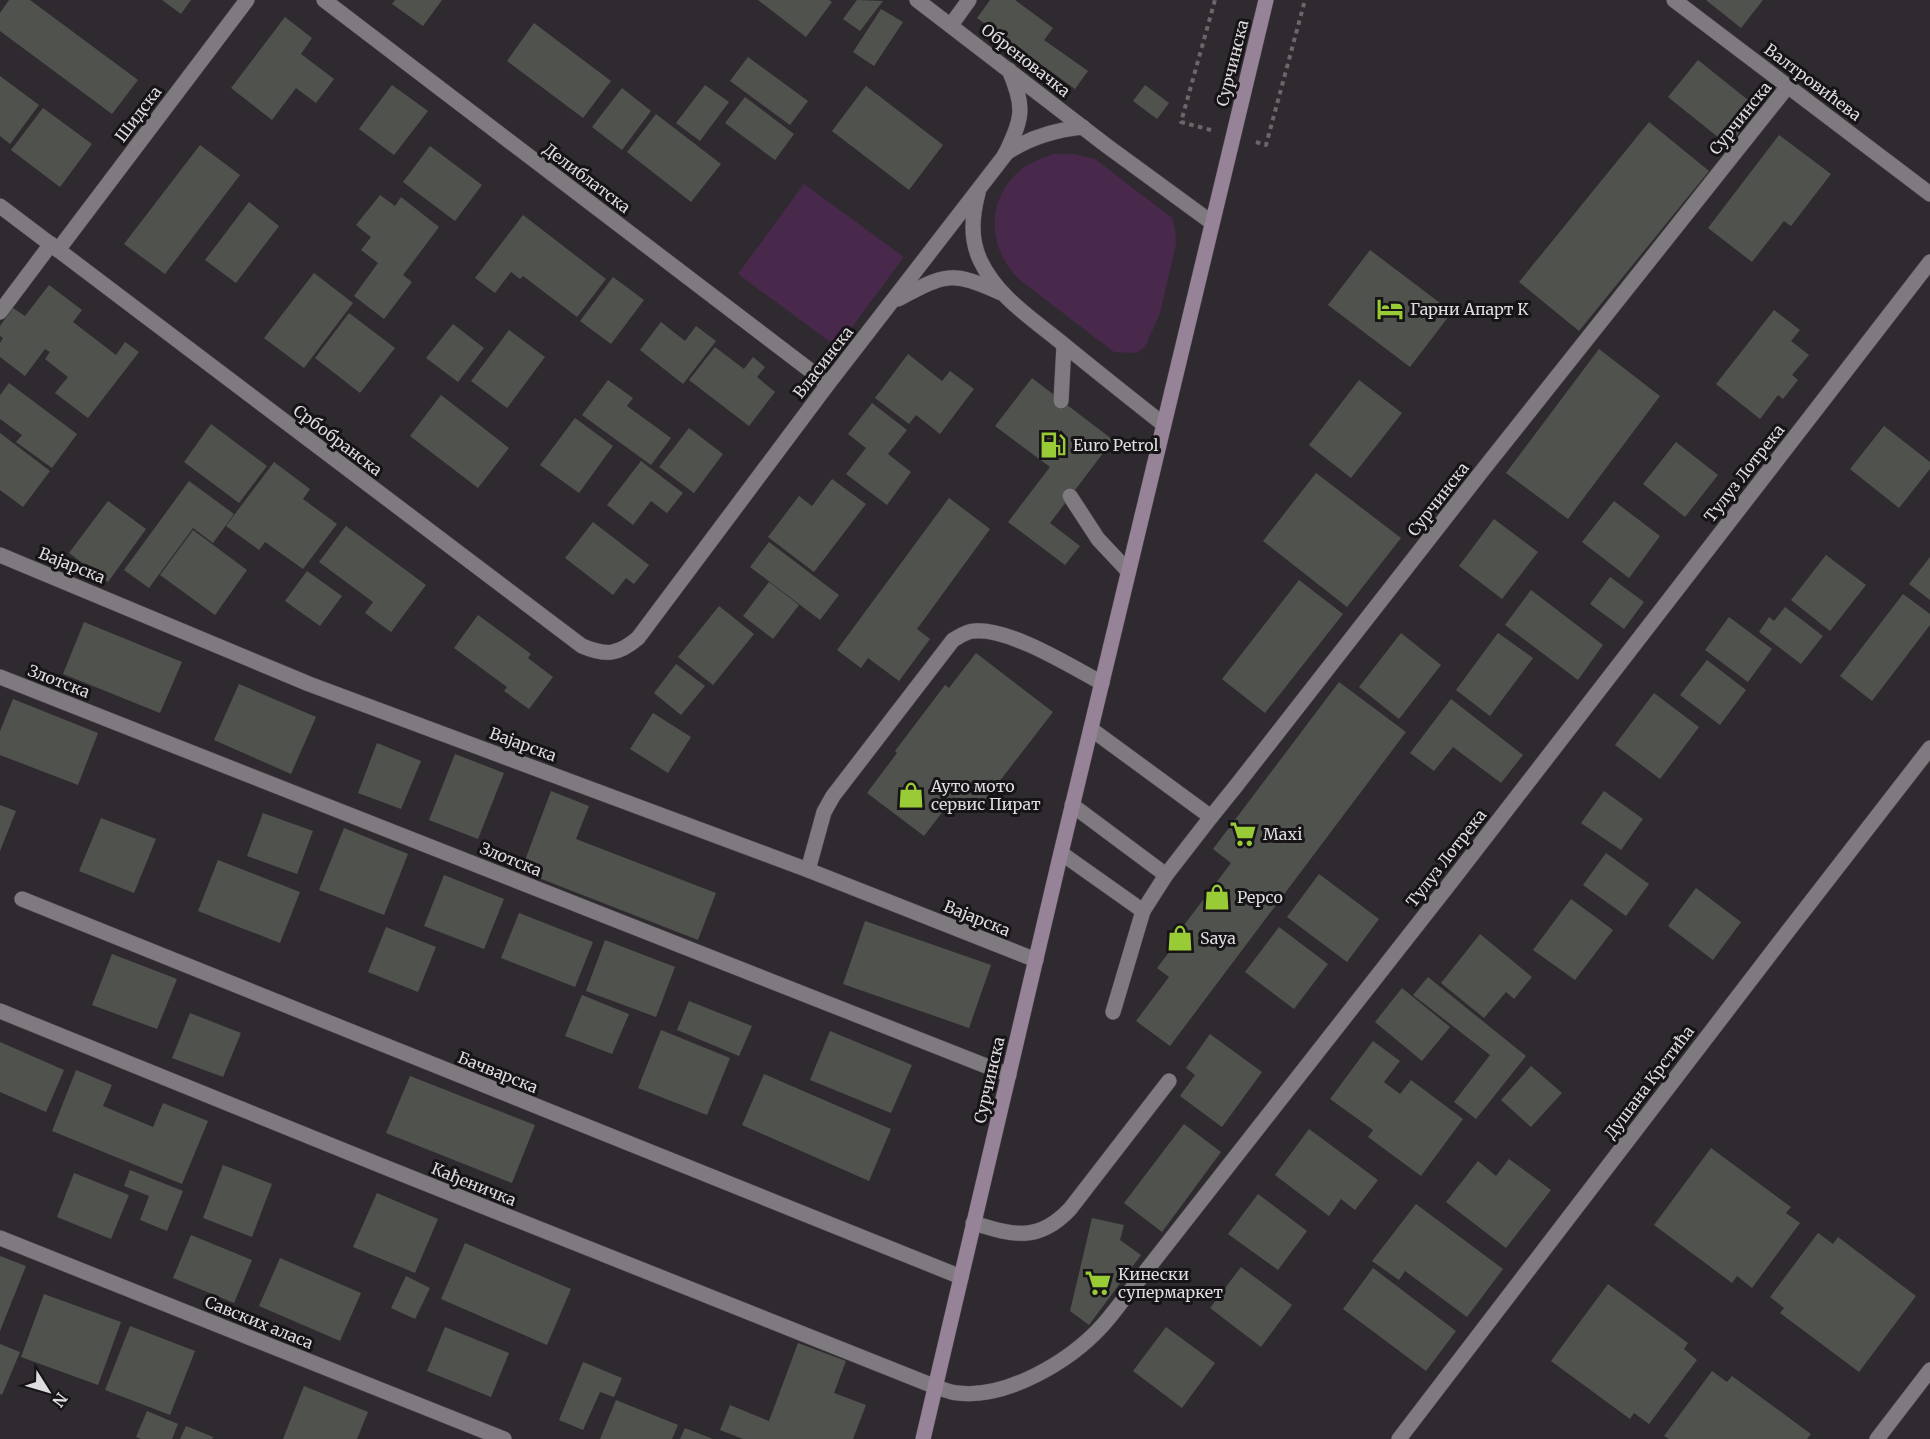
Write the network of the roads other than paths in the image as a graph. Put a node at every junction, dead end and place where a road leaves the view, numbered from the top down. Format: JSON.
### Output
{"nodes":[{"id":1,"x":247,"y":0,"type":"edge"},
{"id":2,"x":324,"y":0,"type":"edge"},
{"id":3,"x":917,"y":0,"type":"edge"},
{"id":4,"x":969,"y":0,"type":"edge"},
{"id":5,"x":1266,"y":0,"type":"edge"},
{"id":6,"x":1674,"y":0,"type":"edge"},
{"id":7,"x":951,"y":25,"type":"junction"},
{"id":8,"x":1009,"y":70,"type":"junction"},
{"id":9,"x":1788,"y":86,"type":"junction"},
{"id":10,"x":1083,"y":127,"type":"junction"},
{"id":11,"x":1005,"y":154,"type":"junction"},
{"id":12,"x":979,"y":187,"type":"junction"},
{"id":13,"x":1930,"y":194,"type":"edge"},
{"id":14,"x":0,"y":206,"type":"edge"},
{"id":15,"x":1211,"y":222,"type":"junction"},
{"id":16,"x":54,"y":247,"type":"junction"},
{"id":17,"x":1930,"y":261,"type":"edge"},
{"id":18,"x":1002,"y":294,"type":"junction"},
{"id":19,"x":892,"y":302,"type":"junction"},
{"id":20,"x":0,"y":312,"type":"edge"},
{"id":21,"x":1064,"y":345,"type":"junction"},
{"id":22,"x":828,"y":384,"type":"junction"},
{"id":23,"x":1061,"y":401,"type":"dead end"},
{"id":24,"x":1163,"y":424,"type":"junction"},
{"id":25,"x":1070,"y":496,"type":"dead end"},
{"id":26,"x":0,"y":555,"type":"edge"},
{"id":27,"x":1128,"y":571,"type":"junction"},
{"id":28,"x":610,"y":653,"type":"joint"},
{"id":29,"x":0,"y":677,"type":"edge"},
{"id":30,"x":1101,"y":683,"type":"junction"},
{"id":31,"x":1090,"y":729,"type":"junction"},
{"id":32,"x":1930,"y":748,"type":"edge"},
{"id":33,"x":1072,"y":805,"type":"junction"},
{"id":34,"x":1211,"y":818,"type":"junction"},
{"id":35,"x":1061,"y":853,"type":"junction"},
{"id":36,"x":808,"y":870,"type":"junction"},
{"id":37,"x":1166,"y":875,"type":"junction"},
{"id":38,"x":22,"y":899,"type":"dead end"},
{"id":39,"x":1143,"y":911,"type":"junction"},
{"id":40,"x":1036,"y":960,"type":"junction"},
{"id":41,"x":0,"y":1011,"type":"edge"},
{"id":42,"x":1113,"y":1012,"type":"dead end"},
{"id":43,"x":1009,"y":1075,"type":"junction"},
{"id":44,"x":1169,"y":1081,"type":"dead end"},
{"id":45,"x":973,"y":1223,"type":"junction"},
{"id":46,"x":0,"y":1238,"type":"edge"},
{"id":47,"x":961,"y":1278,"type":"junction"},
{"id":48,"x":1930,"y":1370,"type":"edge"},
{"id":49,"x":936,"y":1387,"type":"junction"},
{"id":50,"x":504,"y":1439,"type":"edge"},
{"id":51,"x":924,"y":1439,"type":"edge"},
{"id":52,"x":1399,"y":1439,"type":"edge"},
{"id":53,"x":1877,"y":1439,"type":"edge"}],
"edges":[{"from":1,"to":16,"type":"street","name":"Шидска"},
{"from":2,"to":22,"type":"street","name":"Делиблатска"},
{"from":3,"to":7,"type":"street","name":"Обреновачка"},
{"from":4,"to":7,"type":"street"},
{"from":5,"to":15,"type":"main road","name":"Сурчинска"},
{"from":6,"to":9,"type":"street","name":"Валтровићева"},
{"from":7,"to":8,"type":"street","name":"Обреновачка"},
{"from":8,"to":10,"type":"street","name":"Обреновачка"},
{"from":8,"to":11,"type":"street","name":"Власинска"},
{"from":9,"to":13,"type":"street","name":"Валтровићева"},
{"from":9,"to":34,"type":"street","name":"Сурчинска"},
{"from":10,"to":11,"type":"street"},
{"from":10,"to":15,"type":"street","name":"Обреновачка"},
{"from":11,"to":12,"type":"street","name":"Власинска"},
{"from":12,"to":18,"type":"street"},
{"from":12,"to":19,"type":"street","name":"Власинска"},
{"from":14,"to":16,"type":"street","name":"Србобранска"},
{"from":15,"to":24,"type":"main road","name":"Сурчинска"},
{"from":16,"to":20,"type":"street"},
{"from":16,"to":28,"type":"street","name":"Србобранска"},
{"from":17,"to":49,"type":"street","name":"Тулуз Лотрека"},
{"from":18,"to":19,"type":"street"},
{"from":18,"to":21,"type":"street"},
{"from":19,"to":22,"type":"street","name":"Власинска"},
{"from":21,"to":23,"type":"street"},
{"from":21,"to":24,"type":"street"},
{"from":22,"to":28,"type":"street","name":"Власинска"},
{"from":24,"to":27,"type":"main road","name":"Сурчинска"},
{"from":25,"to":27,"type":"street"},
{"from":26,"to":36,"type":"street","name":"Вајарска"},
{"from":27,"to":30,"type":"main road","name":"Сурчинска"},
{"from":29,"to":43,"type":"street","name":"Злотска"},
{"from":30,"to":31,"type":"main road","name":"Сурчинска"},
{"from":30,"to":36,"type":"street"},
{"from":31,"to":33,"type":"main road","name":"Сурчинска"},
{"from":31,"to":34,"type":"street"},
{"from":32,"to":52,"type":"street","name":"Душана Крстића"},
{"from":33,"to":35,"type":"main road","name":"Сурчинска"},
{"from":33,"to":37,"type":"street"},
{"from":34,"to":37,"type":"street","name":"Сурчинска"},
{"from":35,"to":39,"type":"street"},
{"from":35,"to":40,"type":"main road","name":"Сурчинска"},
{"from":36,"to":40,"type":"street","name":"Вајарска"},
{"from":37,"to":39,"type":"street","name":"Сурчинска"},
{"from":38,"to":47,"type":"street","name":"Бачварска"},
{"from":39,"to":42,"type":"street","name":"Сурчинска"},
{"from":40,"to":43,"type":"main road","name":"Сурчинска"},
{"from":41,"to":49,"type":"street","name":"Кађеничка"},
{"from":43,"to":45,"type":"main road","name":"Сурчинска"},
{"from":44,"to":45,"type":"street"},
{"from":45,"to":47,"type":"main road","name":"Сурчинска"},
{"from":46,"to":50,"type":"street","name":"Савских аласа"},
{"from":47,"to":49,"type":"main road","name":"Сурчинска"},
{"from":48,"to":53,"type":"street"},
{"from":49,"to":51,"type":"main road","name":"Сурчинска"}]}
